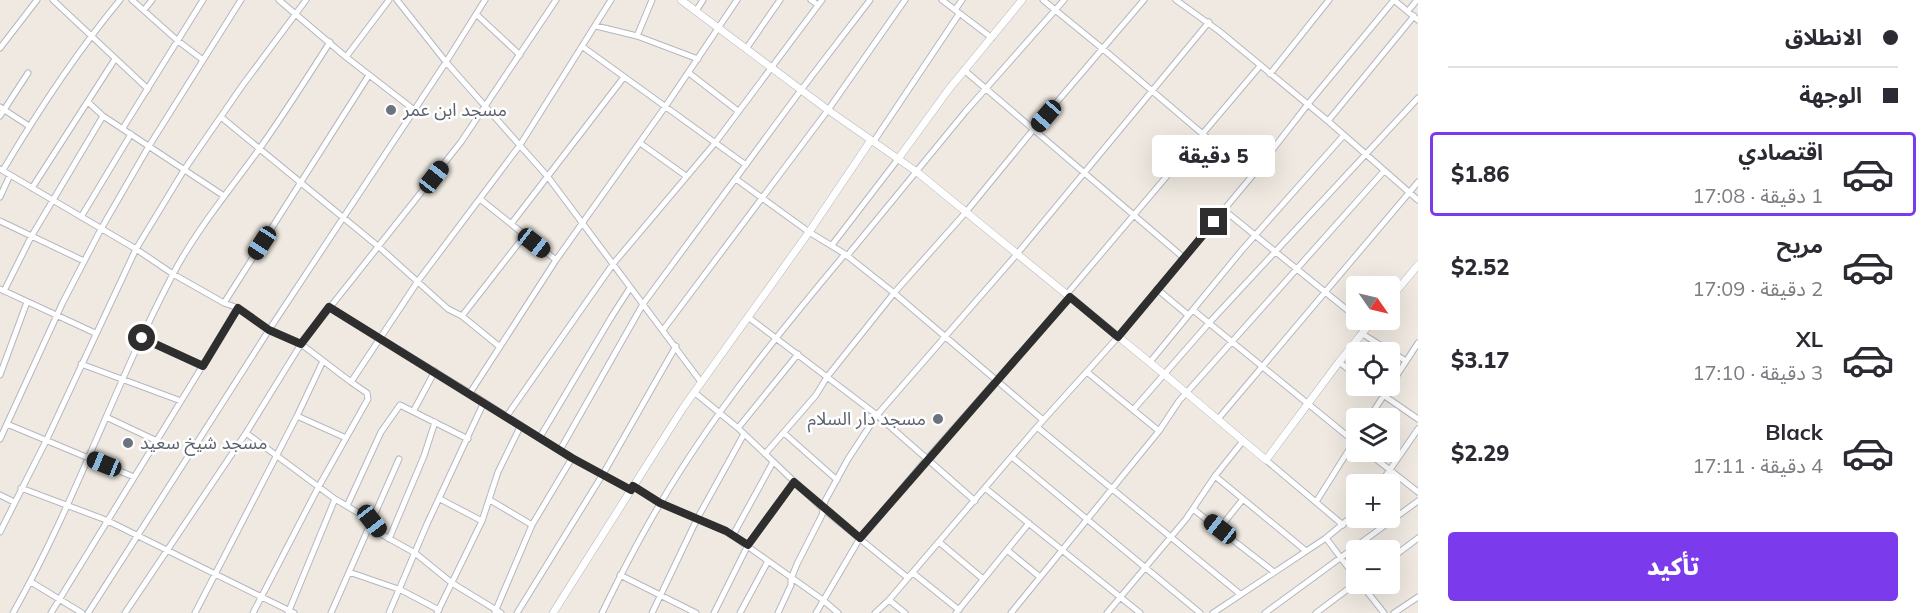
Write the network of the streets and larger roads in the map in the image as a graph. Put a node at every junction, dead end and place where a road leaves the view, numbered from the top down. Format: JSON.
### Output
{"nodes":[{"id":1,"x":37,"y":0,"type":"edge"},
{"id":2,"x":53,"y":0,"type":"edge"},
{"id":3,"x":66,"y":0,"type":"edge"},
{"id":4,"x":120,"y":0,"type":"edge"},
{"id":5,"x":132,"y":0,"type":"edge"},
{"id":6,"x":152,"y":0,"type":"edge"},
{"id":7,"x":203,"y":0,"type":"edge"},
{"id":8,"x":241,"y":0,"type":"edge"},
{"id":9,"x":279,"y":0,"type":"edge"},
{"id":10,"x":306,"y":0,"type":"edge"},
{"id":11,"x":389,"y":0,"type":"edge"},
{"id":12,"x":397,"y":0,"type":"edge"},
{"id":13,"x":485,"y":0,"type":"edge"},
{"id":14,"x":556,"y":0,"type":"edge"},
{"id":15,"x":611,"y":0,"type":"edge"},
{"id":16,"x":652,"y":0,"type":"edge"},
{"id":17,"x":681,"y":0,"type":"edge"},
{"id":18,"x":703,"y":0,"type":"edge"},
{"id":19,"x":737,"y":0,"type":"edge"},
{"id":20,"x":780,"y":0,"type":"edge"},
{"id":21,"x":811,"y":0,"type":"edge"},
{"id":22,"x":870,"y":0,"type":"edge"},
{"id":23,"x":905,"y":0,"type":"edge"},
{"id":24,"x":942,"y":0,"type":"edge"},
{"id":25,"x":962,"y":0,"type":"edge"},
{"id":26,"x":1022,"y":0,"type":"edge"},
{"id":27,"x":1043,"y":0,"type":"edge"},
{"id":28,"x":1064,"y":0,"type":"edge"},
{"id":29,"x":1144,"y":0,"type":"edge"},
{"id":30,"x":1329,"y":0,"type":"edge"},
{"id":31,"x":1394,"y":0,"type":"edge"},
{"id":32,"x":1417,"y":0,"type":"edge"},
{"id":33,"x":1179,"y":1,"type":"edge"},
{"id":34,"x":820,"y":3,"type":"edge"},
{"id":35,"x":60,"y":7,"type":"junction"},
{"id":36,"x":144,"y":10,"type":"junction"},
{"id":37,"x":1055,"y":10,"type":"junction"},
{"id":38,"x":1408,"y":11,"type":"junction"},
{"id":39,"x":696,"y":12,"type":"junction"},
{"id":40,"x":957,"y":12,"type":"junction"},
{"id":41,"x":296,"y":14,"type":"junction"},
{"id":42,"x":476,"y":14,"type":"junction"},
{"id":43,"x":1416,"y":18,"type":"edge"},
{"id":44,"x":1209,"y":22,"type":"junction"},
{"id":45,"x":596,"y":26,"type":"junction"},
{"id":46,"x":718,"y":29,"type":"junction"},
{"id":47,"x":90,"y":36,"type":"junction"},
{"id":48,"x":637,"y":36,"type":"junction"},
{"id":49,"x":992,"y":38,"type":"junction"},
{"id":50,"x":178,"y":41,"type":"junction"},
{"id":51,"x":330,"y":42,"type":"junction"},
{"id":52,"x":583,"y":47,"type":"junction"},
{"id":53,"x":0,"y":48,"type":"edge"},
{"id":54,"x":746,"y":49,"type":"junction"},
{"id":55,"x":1103,"y":49,"type":"junction"},
{"id":56,"x":520,"y":55,"type":"junction"},
{"id":57,"x":346,"y":57,"type":"junction"},
{"id":58,"x":115,"y":59,"type":"junction"},
{"id":59,"x":698,"y":59,"type":"junction"},
{"id":60,"x":204,"y":60,"type":"junction"},
{"id":61,"x":446,"y":62,"type":"junction"},
{"id":62,"x":1260,"y":66,"type":"junction"},
{"id":63,"x":770,"y":67,"type":"junction"},
{"id":64,"x":964,"y":70,"type":"junction"},
{"id":65,"x":28,"y":73,"type":"dead end"},
{"id":66,"x":689,"y":73,"type":"junction"},
{"id":67,"x":1270,"y":74,"type":"junction"},
{"id":68,"x":369,"y":75,"type":"junction"},
{"id":69,"x":624,"y":77,"type":"junction"},
{"id":70,"x":148,"y":89,"type":"junction"},
{"id":71,"x":986,"y":89,"type":"junction"},
{"id":72,"x":801,"y":90,"type":"junction"},
{"id":73,"x":1151,"y":90,"type":"junction"},
{"id":74,"x":1418,"y":98,"type":"edge"},
{"id":75,"x":88,"y":102,"type":"junction"},
{"id":76,"x":1308,"y":104,"type":"junction"},
{"id":77,"x":487,"y":106,"type":"junction"},
{"id":78,"x":665,"y":107,"type":"junction"},
{"id":79,"x":414,"y":110,"type":"junction"},
{"id":80,"x":828,"y":110,"type":"junction"},
{"id":81,"x":1,"y":111,"type":"edge"},
{"id":82,"x":738,"y":111,"type":"junction"},
{"id":83,"x":103,"y":116,"type":"junction"},
{"id":84,"x":221,"y":117,"type":"junction"},
{"id":85,"x":1328,"y":121,"type":"junction"},
{"id":86,"x":28,"y":126,"type":"junction"},
{"id":87,"x":123,"y":128,"type":"junction"},
{"id":88,"x":1033,"y":130,"type":"junction"},
{"id":89,"x":131,"y":134,"type":"junction"},
{"id":90,"x":1204,"y":134,"type":"junction"},
{"id":91,"x":1344,"y":135,"type":"junction"},
{"id":92,"x":872,"y":140,"type":"junction"},
{"id":93,"x":640,"y":142,"type":"junction"},
{"id":94,"x":715,"y":143,"type":"junction"},
{"id":95,"x":520,"y":145,"type":"junction"},
{"id":96,"x":149,"y":146,"type":"junction"},
{"id":97,"x":260,"y":149,"type":"junction"},
{"id":98,"x":1364,"y":154,"type":"junction"},
{"id":99,"x":898,"y":159,"type":"junction"},
{"id":100,"x":746,"y":165,"type":"junction"},
{"id":101,"x":1,"y":170,"type":"edge"},
{"id":102,"x":184,"y":170,"type":"junction"},
{"id":103,"x":1384,"y":171,"type":"junction"},
{"id":104,"x":917,"y":172,"type":"junction"},
{"id":105,"x":1083,"y":172,"type":"junction"},
{"id":106,"x":10,"y":175,"type":"junction"},
{"id":107,"x":686,"y":176,"type":"junction"},
{"id":108,"x":1252,"y":176,"type":"junction"},
{"id":109,"x":548,"y":177,"type":"junction"},
{"id":110,"x":736,"y":179,"type":"junction"},
{"id":111,"x":1418,"y":182,"type":"edge"},
{"id":112,"x":301,"y":183,"type":"junction"},
{"id":113,"x":32,"y":188,"type":"junction"},
{"id":114,"x":1409,"y":193,"type":"junction"},
{"id":115,"x":224,"y":196,"type":"junction"},
{"id":116,"x":0,"y":197,"type":"edge"},
{"id":117,"x":480,"y":199,"type":"junction"},
{"id":118,"x":762,"y":199,"type":"junction"},
{"id":119,"x":1418,"y":200,"type":"edge"},
{"id":120,"x":52,"y":201,"type":"junction"},
{"id":121,"x":1224,"y":210,"type":"junction"},
{"id":122,"x":966,"y":212,"type":"junction"},
{"id":123,"x":1134,"y":215,"type":"junction"},
{"id":124,"x":81,"y":217,"type":"junction"},
{"id":125,"x":342,"y":217,"type":"junction"},
{"id":126,"x":0,"y":221,"type":"edge"},
{"id":127,"x":510,"y":224,"type":"junction"},
{"id":128,"x":583,"y":224,"type":"junction"},
{"id":129,"x":101,"y":229,"type":"junction"},
{"id":130,"x":809,"y":232,"type":"junction"},
{"id":131,"x":525,"y":235,"type":"junction"},
{"id":132,"x":1255,"y":236,"type":"junction"},
{"id":133,"x":31,"y":237,"type":"junction"},
{"id":134,"x":832,"y":245,"type":"junction"},
{"id":135,"x":379,"y":247,"type":"junction"},
{"id":136,"x":136,"y":249,"type":"junction"},
{"id":137,"x":1275,"y":252,"type":"junction"},
{"id":138,"x":1017,"y":254,"type":"junction"},
{"id":139,"x":846,"y":255,"type":"junction"},
{"id":140,"x":1184,"y":258,"type":"junction"},
{"id":141,"x":556,"y":260,"type":"junction"},
{"id":142,"x":84,"y":261,"type":"junction"},
{"id":143,"x":613,"y":264,"type":"junction"},
{"id":144,"x":1418,"y":266,"type":"edge"},
{"id":145,"x":1296,"y":269,"type":"junction"},
{"id":146,"x":173,"y":274,"type":"junction"},
{"id":147,"x":418,"y":281,"type":"junction"},
{"id":148,"x":1400,"y":287,"type":"edge"},
{"id":149,"x":630,"y":288,"type":"junction"},
{"id":150,"x":2,"y":290,"type":"edge"},
{"id":151,"x":1157,"y":290,"type":"junction"},
{"id":152,"x":894,"y":293,"type":"junction"},
{"id":153,"x":1326,"y":293,"type":"junction"},
{"id":154,"x":1069,"y":296,"type":"junction"},
{"id":155,"x":27,"y":302,"type":"junction"},
{"id":156,"x":224,"y":303,"type":"junction"},
{"id":157,"x":643,"y":304,"type":"junction"},
{"id":158,"x":329,"y":307,"type":"junction"},
{"id":159,"x":238,"y":308,"type":"junction"},
{"id":160,"x":1346,"y":309,"type":"edge"},
{"id":161,"x":1190,"y":312,"type":"junction"},
{"id":162,"x":56,"y":316,"type":"junction"},
{"id":163,"x":462,"y":316,"type":"junction"},
{"id":164,"x":748,"y":317,"type":"junction"},
{"id":165,"x":1209,"y":323,"type":"junction"},
{"id":166,"x":269,"y":330,"type":"junction"},
{"id":167,"x":663,"y":330,"type":"junction"},
{"id":168,"x":1364,"y":330,"type":"edge"},
{"id":169,"x":95,"y":333,"type":"junction"},
{"id":170,"x":1361,"y":333,"type":"junction"},
{"id":171,"x":946,"y":336,"type":"junction"},
{"id":172,"x":776,"y":337,"type":"junction"},
{"id":173,"x":1118,"y":337,"type":"junction"},
{"id":174,"x":142,"y":338,"type":"junction"},
{"id":175,"x":379,"y":338,"type":"junction"},
{"id":176,"x":1232,"y":341,"type":"junction"},
{"id":177,"x":301,"y":344,"type":"junction"},
{"id":178,"x":1418,"y":344,"type":"edge"},
{"id":179,"x":676,"y":346,"type":"junction"},
{"id":180,"x":500,"y":347,"type":"junction"},
{"id":181,"x":798,"y":354,"type":"junction"},
{"id":182,"x":323,"y":361,"type":"junction"},
{"id":183,"x":1406,"y":361,"type":"junction"},
{"id":184,"x":1150,"y":362,"type":"junction"},
{"id":185,"x":1338,"y":362,"type":"junction"},
{"id":186,"x":81,"y":363,"type":"junction"},
{"id":187,"x":203,"y":366,"type":"junction"},
{"id":188,"x":1263,"y":366,"type":"junction"},
{"id":189,"x":1346,"y":368,"type":"edge"},
{"id":190,"x":435,"y":371,"type":"junction"},
{"id":191,"x":1400,"y":371,"type":"edge"},
{"id":192,"x":1087,"y":372,"type":"junction"},
{"id":193,"x":1164,"y":374,"type":"junction"},
{"id":194,"x":0,"y":375,"type":"edge"},
{"id":195,"x":827,"y":377,"type":"junction"},
{"id":196,"x":124,"y":379,"type":"junction"},
{"id":197,"x":996,"y":380,"type":"junction"},
{"id":198,"x":351,"y":382,"type":"junction"},
{"id":199,"x":701,"y":382,"type":"junction"},
{"id":200,"x":694,"y":392,"type":"junction"},
{"id":201,"x":470,"y":393,"type":"junction"},
{"id":202,"x":1186,"y":393,"type":"junction"},
{"id":203,"x":1384,"y":396,"type":"joint"},
{"id":204,"x":181,"y":401,"type":"junction"},
{"id":205,"x":484,"y":402,"type":"junction"},
{"id":206,"x":1307,"y":404,"type":"junction"},
{"id":207,"x":1376,"y":408,"type":"edge"},
{"id":208,"x":414,"y":410,"type":"junction"},
{"id":209,"x":1133,"y":410,"type":"junction"},
{"id":210,"x":719,"y":414,"type":"junction"},
{"id":211,"x":877,"y":415,"type":"junction"},
{"id":212,"x":297,"y":416,"type":"junction"},
{"id":213,"x":106,"y":417,"type":"junction"},
{"id":214,"x":506,"y":417,"type":"junction"},
{"id":215,"x":1218,"y":419,"type":"junction"},
{"id":216,"x":1418,"y":419,"type":"edge"},
{"id":217,"x":1043,"y":420,"type":"junction"},
{"id":218,"x":435,"y":422,"type":"junction"},
{"id":219,"x":7,"y":424,"type":"junction"},
{"id":220,"x":520,"y":425,"type":"junction"},
{"id":221,"x":1037,"y":427,"type":"junction"},
{"id":222,"x":738,"y":428,"type":"junction"},
{"id":223,"x":1418,"y":429,"type":"edge"},
{"id":224,"x":2,"y":430,"type":"edge"},
{"id":225,"x":1159,"y":430,"type":"junction"},
{"id":226,"x":246,"y":433,"type":"junction"},
{"id":227,"x":784,"y":433,"type":"junction"},
{"id":228,"x":744,"y":434,"type":"junction"},
{"id":229,"x":1346,"y":434,"type":"edge"},
{"id":230,"x":540,"y":437,"type":"junction"},
{"id":231,"x":346,"y":438,"type":"junction"},
{"id":232,"x":0,"y":439,"type":"edge"},
{"id":233,"x":468,"y":439,"type":"junction"},
{"id":234,"x":47,"y":440,"type":"junction"},
{"id":235,"x":158,"y":441,"type":"junction"},
{"id":236,"x":1243,"y":441,"type":"junction"},
{"id":237,"x":560,"y":450,"type":"junction"},
{"id":238,"x":765,"y":454,"type":"junction"},
{"id":239,"x":1346,"y":455,"type":"edge"},
{"id":240,"x":277,"y":456,"type":"junction"},
{"id":241,"x":1012,"y":457,"type":"junction"},
{"id":242,"x":88,"y":458,"type":"junction"},
{"id":243,"x":572,"y":458,"type":"junction"},
{"id":244,"x":399,"y":459,"type":"dead end"},
{"id":245,"x":926,"y":460,"type":"junction"},
{"id":246,"x":1266,"y":460,"type":"junction"},
{"id":247,"x":773,"y":462,"type":"junction"},
{"id":248,"x":1380,"y":462,"type":"edge"},
{"id":249,"x":1390,"y":470,"type":"junction"},
{"id":250,"x":603,"y":474,"type":"junction"},
{"id":251,"x":1387,"y":474,"type":"edge"},
{"id":252,"x":1215,"y":476,"type":"junction"},
{"id":253,"x":134,"y":477,"type":"junction"},
{"id":254,"x":837,"y":480,"type":"junction"},
{"id":255,"x":794,"y":482,"type":"junction"},
{"id":256,"x":1418,"y":483,"type":"edge"},
{"id":257,"x":319,"y":486,"type":"junction"},
{"id":258,"x":21,"y":488,"type":"junction"},
{"id":259,"x":632,"y":488,"type":"junction"},
{"id":260,"x":986,"y":488,"type":"junction"},
{"id":261,"x":1111,"y":490,"type":"junction"},
{"id":262,"x":1415,"y":490,"type":"edge"},
{"id":263,"x":0,"y":495,"type":"edge"},
{"id":264,"x":335,"y":499,"type":"junction"},
{"id":265,"x":440,"y":499,"type":"junction"},
{"id":266,"x":1243,"y":499,"type":"junction"},
{"id":267,"x":490,"y":500,"type":"junction"},
{"id":268,"x":975,"y":501,"type":"junction"},
{"id":269,"x":1418,"y":501,"type":"edge"},
{"id":270,"x":14,"y":502,"type":"junction"},
{"id":271,"x":1316,"y":502,"type":"junction"},
{"id":272,"x":660,"y":503,"type":"junction"},
{"id":273,"x":68,"y":506,"type":"junction"},
{"id":274,"x":347,"y":506,"type":"junction"},
{"id":275,"x":822,"y":508,"type":"junction"},
{"id":276,"x":1193,"y":508,"type":"junction"},
{"id":277,"x":697,"y":519,"type":"junction"},
{"id":278,"x":1087,"y":519,"type":"junction"},
{"id":279,"x":106,"y":520,"type":"junction"},
{"id":280,"x":372,"y":521,"type":"junction"},
{"id":281,"x":482,"y":521,"type":"junction"},
{"id":282,"x":1346,"y":522,"type":"edge"},
{"id":283,"x":1029,"y":523,"type":"junction"},
{"id":284,"x":532,"y":525,"type":"junction"},
{"id":285,"x":1343,"y":525,"type":"junction"},
{"id":286,"x":1220,"y":529,"type":"junction"},
{"id":287,"x":0,"y":532,"type":"edge"},
{"id":288,"x":733,"y":535,"type":"junction"},
{"id":289,"x":138,"y":537,"type":"junction"},
{"id":290,"x":860,"y":538,"type":"junction"},
{"id":291,"x":1171,"y":538,"type":"junction"},
{"id":292,"x":1326,"y":538,"type":"junction"},
{"id":293,"x":1418,"y":538,"type":"edge"},
{"id":294,"x":389,"y":539,"type":"junction"},
{"id":295,"x":939,"y":542,"type":"junction"},
{"id":296,"x":748,"y":545,"type":"junction"},
{"id":297,"x":1007,"y":550,"type":"junction"},
{"id":298,"x":1062,"y":550,"type":"junction"},
{"id":299,"x":166,"y":551,"type":"junction"},
{"id":300,"x":1306,"y":551,"type":"junction"},
{"id":301,"x":1400,"y":552,"type":"edge"},
{"id":302,"x":415,"y":553,"type":"junction"},
{"id":303,"x":1341,"y":558,"type":"junction"},
{"id":304,"x":768,"y":561,"type":"junction"},
{"id":305,"x":1346,"y":565,"type":"edge"},
{"id":306,"x":1145,"y":568,"type":"junction"},
{"id":307,"x":349,"y":572,"type":"junction"},
{"id":308,"x":1274,"y":572,"type":"junction"},
{"id":309,"x":213,"y":575,"type":"junction"},
{"id":310,"x":620,"y":575,"type":"junction"},
{"id":311,"x":910,"y":575,"type":"junction"},
{"id":312,"x":1040,"y":578,"type":"junction"},
{"id":313,"x":791,"y":579,"type":"junction"},
{"id":314,"x":983,"y":579,"type":"junction"},
{"id":315,"x":31,"y":582,"type":"junction"},
{"id":316,"x":452,"y":583,"type":"junction"},
{"id":317,"x":400,"y":590,"type":"junction"},
{"id":318,"x":1346,"y":590,"type":"edge"},
{"id":319,"x":1240,"y":594,"type":"junction"},
{"id":320,"x":1369,"y":594,"type":"edge"},
{"id":321,"x":661,"y":595,"type":"junction"},
{"id":322,"x":260,"y":597,"type":"junction"},
{"id":323,"x":1120,"y":597,"type":"junction"},
{"id":324,"x":1418,"y":597,"type":"edge"},
{"id":325,"x":59,"y":599,"type":"junction"},
{"id":326,"x":823,"y":600,"type":"junction"},
{"id":327,"x":890,"y":600,"type":"junction"},
{"id":328,"x":958,"y":611,"type":"edge"},
{"id":329,"x":290,"y":612,"type":"edge"},
{"id":330,"x":438,"y":612,"type":"edge"},
{"id":331,"x":497,"y":612,"type":"edge"},
{"id":332,"x":13,"y":613,"type":"edge"},
{"id":333,"x":51,"y":613,"type":"edge"},
{"id":334,"x":82,"y":613,"type":"edge"},
{"id":335,"x":88,"y":613,"type":"edge"},
{"id":336,"x":125,"y":613,"type":"edge"},
{"id":337,"x":195,"y":613,"type":"edge"},
{"id":338,"x":253,"y":613,"type":"edge"},
{"id":339,"x":331,"y":613,"type":"edge"},
{"id":340,"x":389,"y":613,"type":"edge"},
{"id":341,"x":518,"y":613,"type":"edge"},
{"id":342,"x":553,"y":613,"type":"edge"},
{"id":343,"x":602,"y":613,"type":"edge"},
{"id":344,"x":652,"y":613,"type":"edge"},
{"id":345,"x":696,"y":613,"type":"edge"},
{"id":346,"x":714,"y":613,"type":"edge"},
{"id":347,"x":740,"y":613,"type":"edge"},
{"id":348,"x":778,"y":613,"type":"edge"},
{"id":349,"x":816,"y":613,"type":"edge"},
{"id":350,"x":838,"y":613,"type":"edge"},
{"id":351,"x":875,"y":613,"type":"edge"},
{"id":352,"x":905,"y":613,"type":"edge"},
{"id":353,"x":1011,"y":613,"type":"edge"},
{"id":354,"x":1107,"y":613,"type":"edge"},
{"id":355,"x":1140,"y":613,"type":"edge"},
{"id":356,"x":1200,"y":613,"type":"edge"},
{"id":357,"x":1213,"y":613,"type":"edge"},
{"id":358,"x":1265,"y":613,"type":"edge"},
{"id":359,"x":1316,"y":613,"type":"edge"},
{"id":360,"x":1384,"y":613,"type":"edge"},
{"id":361,"x":1394,"y":613,"type":"edge"}],
"edges":[{"from":1,"to":53,"type":"street"},
{"from":2,"to":35,"type":"street"},
{"from":3,"to":35,"type":"street"},
{"from":4,"to":47,"type":"street"},
{"from":5,"to":36,"type":"street"},
{"from":6,"to":36,"type":"street"},
{"from":7,"to":50,"type":"street"},
{"from":8,"to":60,"type":"street"},
{"from":9,"to":41,"type":"street"},
{"from":10,"to":41,"type":"street"},
{"from":11,"to":57,"type":"street"},
{"from":12,"to":61,"type":"street"},
{"from":13,"to":42,"type":"street"},
{"from":14,"to":56,"type":"street"},
{"from":15,"to":45,"type":"street"},
{"from":16,"to":48,"type":"street"},
{"from":17,"to":39,"type":"street"},
{"from":18,"to":39,"type":"street"},
{"from":19,"to":46,"type":"street"},
{"from":20,"to":54,"type":"street"},
{"from":21,"to":34,"type":"street"},
{"from":22,"to":72,"type":"street"},
{"from":23,"to":80,"type":"street"},
{"from":24,"to":40,"type":"street"},
{"from":25,"to":40,"type":"street"},
{"from":26,"to":49,"type":"street"},
{"from":27,"to":37,"type":"street"},
{"from":28,"to":37,"type":"street"},
{"from":29,"to":55,"type":"street"},
{"from":30,"to":67,"type":"street"},
{"from":31,"to":38,"type":"street"},
{"from":31,"to":76,"type":"street"},
{"from":32,"to":38,"type":"street"},
{"from":33,"to":44,"type":"street"},
{"from":34,"to":63,"type":"street"},
{"from":35,"to":47,"type":"street"},
{"from":36,"to":50,"type":"street"},
{"from":37,"to":55,"type":"street"},
{"from":37,"to":71,"type":"street"},
{"from":38,"to":43,"type":"street"},
{"from":39,"to":46,"type":"street"},
{"from":40,"to":49,"type":"street"},
{"from":40,"to":92,"type":"street"},
{"from":41,"to":51,"type":"street"},
{"from":41,"to":84,"type":"street"},
{"from":42,"to":56,"type":"street"},
{"from":42,"to":61,"type":"street"},
{"from":43,"to":85,"type":"street"},
{"from":44,"to":62,"type":"street"},
{"from":44,"to":73,"type":"street"},
{"from":45,"to":48,"type":"street"},
{"from":45,"to":52,"type":"street"},
{"from":46,"to":54,"type":"street"},
{"from":46,"to":59,"type":"street"},
{"from":47,"to":58,"type":"street"},
{"from":47,"to":86,"type":"street"},
{"from":48,"to":59,"type":"street"},
{"from":49,"to":64,"type":"street"},
{"from":50,"to":60,"type":"street"},
{"from":50,"to":70,"type":"street"},
{"from":51,"to":57,"type":"street"},
{"from":51,"to":97,"type":"street"},
{"from":52,"to":69,"type":"street"},
{"from":52,"to":95,"type":"street"},
{"from":54,"to":63,"type":"street"},
{"from":55,"to":73,"type":"street"},
{"from":55,"to":88,"type":"street"},
{"from":56,"to":77,"type":"street"},
{"from":57,"to":68,"type":"street"},
{"from":58,"to":70,"type":"street"},
{"from":58,"to":75,"type":"street"},
{"from":59,"to":66,"type":"street"},
{"from":60,"to":96,"type":"street"},
{"from":61,"to":77,"type":"street"},
{"from":61,"to":79,"type":"street"},
{"from":62,"to":67,"type":"street"},
{"from":62,"to":90,"type":"street"},
{"from":63,"to":72,"type":"street"},
{"from":63,"to":82,"type":"street"},
{"from":64,"to":71,"type":"street"},
{"from":64,"to":99,"type":"street"},
{"from":65,"to":81,"type":"street"},
{"from":66,"to":78,"type":"street"},
{"from":66,"to":82,"type":"street"},
{"from":67,"to":76,"type":"street"},
{"from":68,"to":79,"type":"street"},
{"from":68,"to":112,"type":"street"},
{"from":69,"to":78,"type":"street"},
{"from":69,"to":109,"type":"street"},
{"from":70,"to":87,"type":"street"},
{"from":71,"to":88,"type":"street"},
{"from":71,"to":104,"type":"street"},
{"from":72,"to":80,"type":"street"},
{"from":72,"to":100,"type":"street"},
{"from":73,"to":90,"type":"street"},
{"from":73,"to":105,"type":"street"},
{"from":74,"to":98,"type":"street"},
{"from":75,"to":83,"type":"street"},
{"from":75,"to":113,"type":"street"},
{"from":76,"to":85,"type":"street"},
{"from":76,"to":108,"type":"street"},
{"from":77,"to":95,"type":"street"},
{"from":77,"to":135,"type":"street"},
{"from":78,"to":93,"type":"street"},
{"from":78,"to":94,"type":"street"},
{"from":79,"to":125,"type":"street"},
{"from":80,"to":92,"type":"street"},
{"from":80,"to":118,"type":"street"},
{"from":81,"to":86,"type":"street"},
{"from":82,"to":94,"type":"street"},
{"from":83,"to":87,"type":"street"},
{"from":83,"to":120,"type":"street"},
{"from":84,"to":97,"type":"street"},
{"from":84,"to":102,"type":"street"},
{"from":85,"to":91,"type":"street"},
{"from":86,"to":101,"type":"street"},
{"from":87,"to":89,"type":"street"},
{"from":88,"to":105,"type":"street"},
{"from":88,"to":122,"type":"street"},
{"from":89,"to":96,"type":"street"},
{"from":89,"to":124,"type":"street"},
{"from":90,"to":108,"type":"street"},
{"from":90,"to":123,"type":"street"},
{"from":91,"to":98,"type":"street"},
{"from":91,"to":132,"type":"street"},
{"from":92,"to":99,"type":"street"},
{"from":92,"to":130,"type":"street"},
{"from":93,"to":107,"type":"street"},
{"from":93,"to":128,"type":"street"},
{"from":94,"to":100,"type":"street"},
{"from":94,"to":107,"type":"street"},
{"from":95,"to":109,"type":"street"},
{"from":95,"to":117,"type":"street"},
{"from":96,"to":102,"type":"street"},
{"from":96,"to":129,"type":"street"},
{"from":97,"to":112,"type":"street"},
{"from":97,"to":115,"type":"street"},
{"from":98,"to":103,"type":"street"},
{"from":98,"to":137,"type":"street"},
{"from":99,"to":104,"type":"street"},
{"from":99,"to":134,"type":"street"},
{"from":100,"to":110,"type":"street"},
{"from":101,"to":106,"type":"street"},
{"from":102,"to":115,"type":"street"},
{"from":102,"to":136,"type":"street"},
{"from":103,"to":114,"type":"street"},
{"from":103,"to":145,"type":"street"},
{"from":104,"to":122,"type":"street"},
{"from":104,"to":139,"type":"street"},
{"from":105,"to":123,"type":"street"},
{"from":105,"to":138,"type":"street"},
{"from":106,"to":113,"type":"street"},
{"from":106,"to":116,"type":"street"},
{"from":107,"to":143,"type":"street"},
{"from":108,"to":121,"type":"street"},
{"from":109,"to":127,"type":"street"},
{"from":109,"to":128,"type":"street"},
{"from":110,"to":118,"type":"street"},
{"from":110,"to":157,"type":"street"},
{"from":111,"to":114,"type":"street"},
{"from":112,"to":125,"type":"street"},
{"from":112,"to":156,"type":"street"},
{"from":113,"to":120,"type":"street"},
{"from":114,"to":119,"type":"street"},
{"from":114,"to":153,"type":"street"},
{"from":115,"to":146,"type":"street"},
{"from":117,"to":127,"type":"street"},
{"from":117,"to":147,"type":"street"},
{"from":118,"to":130,"type":"street"},
{"from":118,"to":167,"type":"street"},
{"from":120,"to":124,"type":"street"},
{"from":120,"to":133,"type":"street"},
{"from":121,"to":132,"type":"street"},
{"from":121,"to":140,"type":"street"},
{"from":122,"to":138,"type":"street"},
{"from":122,"to":152,"type":"street"},
{"from":123,"to":140,"type":"street"},
{"from":123,"to":154,"type":"street"},
{"from":124,"to":129,"type":"street"},
{"from":125,"to":135,"type":"street"},
{"from":125,"to":166,"type":"street"},
{"from":126,"to":133,"type":"street"},
{"from":127,"to":131,"type":"street"},
{"from":128,"to":141,"type":"street"},
{"from":128,"to":143,"type":"street"},
{"from":129,"to":136,"type":"street"},
{"from":129,"to":142,"type":"street"},
{"from":130,"to":134,"type":"street"},
{"from":130,"to":164,"type":"street"},
{"from":131,"to":141,"type":"street"},
{"from":131,"to":163,"type":"street"},
{"from":132,"to":137,"type":"street"},
{"from":132,"to":161,"type":"street"},
{"from":133,"to":142,"type":"street"},
{"from":133,"to":150,"type":"street"},
{"from":134,"to":139,"type":"street"},
{"from":135,"to":147,"type":"street"},
{"from":135,"to":158,"type":"street"},
{"from":136,"to":146,"type":"street"},
{"from":136,"to":169,"type":"street"},
{"from":137,"to":145,"type":"street"},
{"from":137,"to":165,"type":"street"},
{"from":138,"to":154,"type":"street"},
{"from":138,"to":171,"type":"street"},
{"from":139,"to":152,"type":"street"},
{"from":139,"to":172,"type":"street"},
{"from":140,"to":151,"type":"street"},
{"from":141,"to":180,"type":"street"},
{"from":142,"to":162,"type":"street"},
{"from":143,"to":149,"type":"street"},
{"from":143,"to":214,"type":"street"},
{"from":144,"to":148,"type":"street"},
{"from":145,"to":153,"type":"street"},
{"from":145,"to":176,"type":"street"},
{"from":146,"to":156,"type":"street"},
{"from":146,"to":174,"type":"street"},
{"from":147,"to":163,"type":"street"},
{"from":147,"to":175,"type":"street"},
{"from":149,"to":157,"type":"street"},
{"from":149,"to":230,"type":"street"},
{"from":150,"to":155,"type":"street"},
{"from":151,"to":161,"type":"street"},
{"from":151,"to":173,"type":"street"},
{"from":152,"to":171,"type":"street"},
{"from":152,"to":195,"type":"street"},
{"from":153,"to":160,"type":"street"},
{"from":153,"to":188,"type":"street"},
{"from":154,"to":173,"type":"street"},
{"from":154,"to":197,"type":"street"},
{"from":155,"to":162,"type":"street"},
{"from":155,"to":194,"type":"street"},
{"from":156,"to":159,"type":"street"},
{"from":157,"to":167,"type":"street"},
{"from":157,"to":237,"type":"street"},
{"from":158,"to":175,"type":"street"},
{"from":158,"to":177,"type":"street"},
{"from":159,"to":166,"type":"street"},
{"from":159,"to":187,"type":"street"},
{"from":161,"to":165,"type":"street"},
{"from":161,"to":184,"type":"street"},
{"from":162,"to":169,"type":"street"},
{"from":162,"to":219,"type":"street"},
{"from":163,"to":180,"type":"street"},
{"from":164,"to":172,"type":"street"},
{"from":164,"to":199,"type":"street"},
{"from":165,"to":176,"type":"street"},
{"from":165,"to":193,"type":"street"},
{"from":166,"to":177,"type":"street"},
{"from":166,"to":289,"type":"street"},
{"from":167,"to":179,"type":"street"},
{"from":168,"to":170,"type":"street"},
{"from":169,"to":186,"type":"street"},
{"from":170,"to":183,"type":"street"},
{"from":170,"to":185,"type":"street"},
{"from":171,"to":197,"type":"street"},
{"from":171,"to":211,"type":"street"},
{"from":172,"to":181,"type":"street"},
{"from":172,"to":210,"type":"street"},
{"from":173,"to":184,"type":"street"},
{"from":173,"to":192,"type":"street"},
{"from":174,"to":187,"type":"street"},
{"from":174,"to":196,"type":"street"},
{"from":175,"to":190,"type":"street"},
{"from":175,"to":198,"type":"street"},
{"from":176,"to":188,"type":"street"},
{"from":176,"to":202,"type":"street"},
{"from":177,"to":182,"type":"street"},
{"from":177,"to":226,"type":"street"},
{"from":178,"to":183,"type":"street"},
{"from":179,"to":199,"type":"street"},
{"from":179,"to":250,"type":"street"},
{"from":180,"to":201,"type":"street"},
{"from":181,"to":195,"type":"street"},
{"from":181,"to":222,"type":"street"},
{"from":182,"to":198,"type":"street"},
{"from":182,"to":212,"type":"street"},
{"from":183,"to":191,"type":"street"},
{"from":184,"to":193,"type":"street"},
{"from":185,"to":189,"type":"street"},
{"from":185,"to":206,"type":"street"},
{"from":186,"to":196,"type":"street"},
{"from":186,"to":234,"type":"street"},
{"from":187,"to":204,"type":"street"},
{"from":188,"to":206,"type":"street"},
{"from":188,"to":215,"type":"street"},
{"from":190,"to":201,"type":"street"},
{"from":190,"to":208,"type":"street"},
{"from":192,"to":209,"type":"street"},
{"from":192,"to":217,"type":"street"},
{"from":193,"to":202,"type":"street"},
{"from":193,"to":209,"type":"street"},
{"from":195,"to":211,"type":"street"},
{"from":195,"to":227,"type":"street"},
{"from":196,"to":204,"type":"street"},
{"from":196,"to":213,"type":"street"},
{"from":197,"to":217,"type":"street"},
{"from":197,"to":245,"type":"street"},
{"from":198,"to":231,"type":"street"},
{"from":199,"to":200,"type":"street"},
{"from":200,"to":210,"type":"street"},
{"from":200,"to":259,"type":"street"},
{"from":201,"to":205,"type":"street"},
{"from":202,"to":215,"type":"street"},
{"from":202,"to":225,"type":"street"},
{"from":203,"to":207,"type":"street"},
{"from":203,"to":216,"type":"street"},
{"from":204,"to":235,"type":"street"},
{"from":205,"to":214,"type":"street"},
{"from":205,"to":233,"type":"street"},
{"from":206,"to":229,"type":"street"},
{"from":206,"to":246,"type":"street"},
{"from":208,"to":218,"type":"street"},
{"from":208,"to":274,"type":"street"},
{"from":209,"to":225,"type":"street"},
{"from":210,"to":222,"type":"street"},
{"from":210,"to":272,"type":"street"},
{"from":211,"to":245,"type":"street"},
{"from":211,"to":254,"type":"street"},
{"from":212,"to":231,"type":"street"},
{"from":212,"to":240,"type":"street"},
{"from":213,"to":235,"type":"street"},
{"from":213,"to":242,"type":"street"},
{"from":214,"to":220,"type":"street"},
{"from":215,"to":236,"type":"street"},
{"from":217,"to":221,"type":"street"},
{"from":218,"to":233,"type":"street"},
{"from":218,"to":294,"type":"street"},
{"from":219,"to":224,"type":"street"},
{"from":219,"to":234,"type":"street"},
{"from":220,"to":230,"type":"street"},
{"from":220,"to":267,"type":"street"},
{"from":221,"to":241,"type":"street"},
{"from":221,"to":261,"type":"street"},
{"from":222,"to":228,"type":"street"},
{"from":223,"to":249,"type":"street"},
{"from":224,"to":232,"type":"street"},
{"from":225,"to":261,"type":"street"},
{"from":226,"to":240,"type":"street"},
{"from":226,"to":299,"type":"street"},
{"from":227,"to":238,"type":"street"},
{"from":227,"to":254,"type":"street"},
{"from":228,"to":238,"type":"street"},
{"from":228,"to":277,"type":"street"},
{"from":230,"to":237,"type":"street"},
{"from":231,"to":257,"type":"street"},
{"from":233,"to":265,"type":"street"},
{"from":234,"to":242,"type":"street"},
{"from":234,"to":258,"type":"street"},
{"from":235,"to":253,"type":"street"},
{"from":236,"to":246,"type":"street"},
{"from":236,"to":252,"type":"street"},
{"from":237,"to":243,"type":"street"},
{"from":238,"to":247,"type":"street"},
{"from":239,"to":271,"type":"street"},
{"from":240,"to":257,"type":"street"},
{"from":240,"to":309,"type":"street"},
{"from":241,"to":260,"type":"street"},
{"from":241,"to":278,"type":"street"},
{"from":242,"to":253,"type":"street"},
{"from":242,"to":273,"type":"street"},
{"from":243,"to":250,"type":"street"},
{"from":243,"to":284,"type":"street"},
{"from":244,"to":280,"type":"street"},
{"from":245,"to":268,"type":"street"},
{"from":245,"to":290,"type":"street"},
{"from":246,"to":271,"type":"street"},
{"from":247,"to":255,"type":"street"},
{"from":247,"to":288,"type":"street"},
{"from":248,"to":249,"type":"street"},
{"from":249,"to":251,"type":"street"},
{"from":249,"to":262,"type":"street"},
{"from":250,"to":259,"type":"street"},
{"from":250,"to":341,"type":"street"},
{"from":252,"to":266,"type":"street"},
{"from":252,"to":276,"type":"street"},
{"from":253,"to":279,"type":"street"},
{"from":254,"to":275,"type":"street"},
{"from":255,"to":275,"type":"street"},
{"from":255,"to":296,"type":"street"},
{"from":256,"to":262,"type":"street"},
{"from":257,"to":264,"type":"street"},
{"from":257,"to":322,"type":"street"},
{"from":258,"to":270,"type":"street"},
{"from":258,"to":273,"type":"street"},
{"from":259,"to":272,"type":"street"},
{"from":259,"to":342,"type":"street"},
{"from":260,"to":268,"type":"street"},
{"from":260,"to":283,"type":"street"},
{"from":261,"to":278,"type":"street"},
{"from":261,"to":291,"type":"street"},
{"from":263,"to":270,"type":"street"},
{"from":264,"to":274,"type":"street"},
{"from":264,"to":329,"type":"street"},
{"from":265,"to":281,"type":"street"},
{"from":265,"to":302,"type":"street"},
{"from":266,"to":286,"type":"street"},
{"from":266,"to":300,"type":"street"},
{"from":267,"to":281,"type":"street"},
{"from":267,"to":284,"type":"street"},
{"from":268,"to":295,"type":"street"},
{"from":269,"to":303,"type":"street"},
{"from":270,"to":287,"type":"street"},
{"from":271,"to":285,"type":"street"},
{"from":272,"to":277,"type":"street"},
{"from":272,"to":310,"type":"street"},
{"from":273,"to":279,"type":"street"},
{"from":273,"to":315,"type":"street"},
{"from":274,"to":280,"type":"street"},
{"from":275,"to":290,"type":"street"},
{"from":275,"to":313,"type":"street"},
{"from":276,"to":286,"type":"street"},
{"from":276,"to":291,"type":"street"},
{"from":277,"to":288,"type":"street"},
{"from":277,"to":321,"type":"street"},
{"from":278,"to":298,"type":"street"},
{"from":278,"to":306,"type":"street"},
{"from":279,"to":289,"type":"street"},
{"from":279,"to":325,"type":"street"},
{"from":280,"to":294,"type":"street"},
{"from":280,"to":307,"type":"street"},
{"from":281,"to":316,"type":"street"},
{"from":282,"to":285,"type":"street"},
{"from":283,"to":297,"type":"street"},
{"from":283,"to":298,"type":"street"},
{"from":284,"to":331,"type":"street"},
{"from":285,"to":292,"type":"street"},
{"from":286,"to":308,"type":"street"},
{"from":288,"to":296,"type":"street"},
{"from":289,"to":299,"type":"street"},
{"from":289,"to":335,"type":"street"},
{"from":290,"to":311,"type":"street"},
{"from":290,"to":326,"type":"street"},
{"from":291,"to":306,"type":"street"},
{"from":291,"to":319,"type":"street"},
{"from":292,"to":300,"type":"street"},
{"from":292,"to":303,"type":"street"},
{"from":293,"to":301,"type":"street"},
{"from":294,"to":302,"type":"street"},
{"from":295,"to":311,"type":"street"},
{"from":295,"to":314,"type":"street"},
{"from":296,"to":304,"type":"street"},
{"from":296,"to":346,"type":"street"},
{"from":297,"to":312,"type":"street"},
{"from":297,"to":314,"type":"street"},
{"from":298,"to":312,"type":"street"},
{"from":298,"to":323,"type":"street"},
{"from":299,"to":309,"type":"street"},
{"from":299,"to":336,"type":"street"},
{"from":300,"to":308,"type":"street"},
{"from":302,"to":316,"type":"street"},
{"from":302,"to":317,"type":"street"},
{"from":303,"to":305,"type":"street"},
{"from":303,"to":358,"type":"street"},
{"from":304,"to":313,"type":"street"},
{"from":304,"to":347,"type":"street"},
{"from":306,"to":323,"type":"street"},
{"from":306,"to":356,"type":"street"},
{"from":307,"to":317,"type":"street"},
{"from":307,"to":339,"type":"street"},
{"from":308,"to":319,"type":"street"},
{"from":309,"to":322,"type":"street"},
{"from":309,"to":337,"type":"street"},
{"from":310,"to":321,"type":"street"},
{"from":310,"to":343,"type":"street"},
{"from":311,"to":327,"type":"street"},
{"from":311,"to":328,"type":"street"},
{"from":312,"to":353,"type":"street"},
{"from":313,"to":326,"type":"street"},
{"from":313,"to":348,"type":"street"},
{"from":314,"to":328,"type":"street"},
{"from":315,"to":325,"type":"street"},
{"from":315,"to":332,"type":"street"},
{"from":316,"to":330,"type":"street"},
{"from":316,"to":331,"type":"street"},
{"from":317,"to":330,"type":"street"},
{"from":317,"to":340,"type":"street"},
{"from":318,"to":359,"type":"street"},
{"from":319,"to":357,"type":"street"},
{"from":320,"to":360,"type":"street"},
{"from":321,"to":344,"type":"street"},
{"from":321,"to":345,"type":"street"},
{"from":322,"to":329,"type":"street"},
{"from":322,"to":338,"type":"street"},
{"from":323,"to":354,"type":"street"},
{"from":323,"to":355,"type":"street"},
{"from":324,"to":361,"type":"street"},
{"from":325,"to":333,"type":"street"},
{"from":325,"to":334,"type":"street"},
{"from":326,"to":349,"type":"street"},
{"from":326,"to":350,"type":"street"},
{"from":327,"to":351,"type":"street"},
{"from":327,"to":352,"type":"street"}]}
